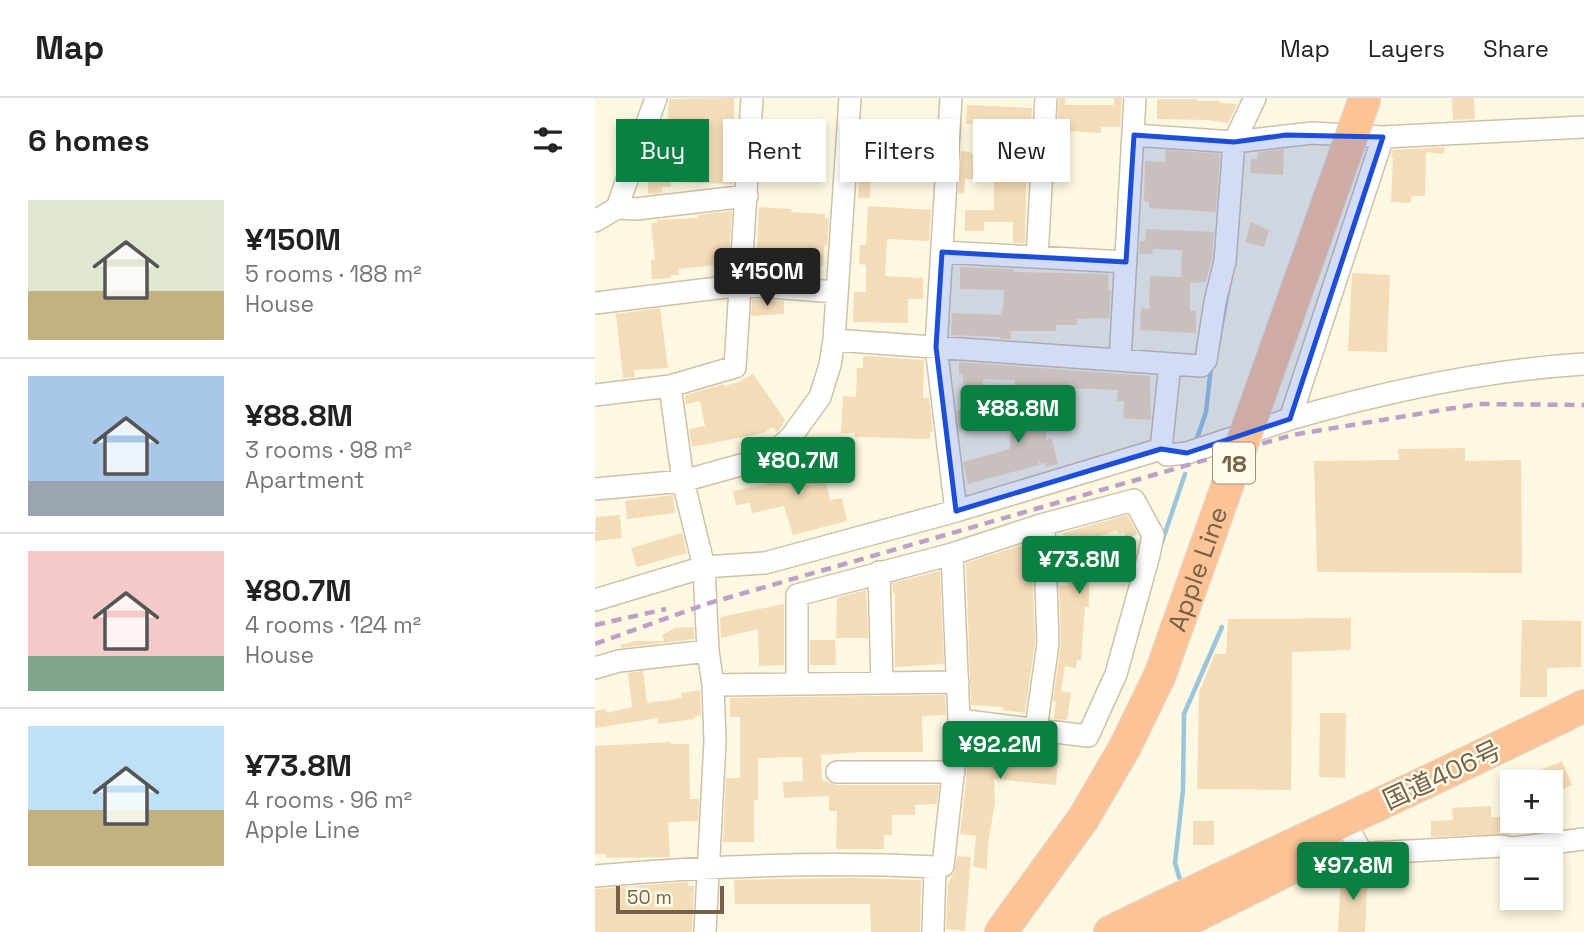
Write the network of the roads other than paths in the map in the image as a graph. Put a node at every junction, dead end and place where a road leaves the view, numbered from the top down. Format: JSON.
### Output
{"nodes":[{"id":1,"x":656,"y":98,"type":"edge"},
{"id":2,"x":752,"y":98,"type":"edge"},
{"id":3,"x":850,"y":98,"type":"edge"},
{"id":4,"x":951,"y":98,"type":"edge"},
{"id":5,"x":1046,"y":98,"type":"edge"},
{"id":6,"x":1135,"y":98,"type":"edge"},
{"id":7,"x":1255,"y":98,"type":"edge"},
{"id":8,"x":1365,"y":98,"type":"edge"},
{"id":9,"x":1584,"y":127,"type":"edge"},
{"id":10,"x":1133,"y":135,"type":"junction"},
{"id":11,"x":1383,"y":137,"type":"junction"},
{"id":12,"x":1234,"y":142,"type":"junction"},
{"id":13,"x":747,"y":196,"type":"junction"},
{"id":14,"x":617,"y":208,"type":"junction"},
{"id":15,"x":595,"y":221,"type":"edge"},
{"id":16,"x":942,"y":252,"type":"junction"},
{"id":17,"x":1037,"y":257,"type":"junction"},
{"id":18,"x":1126,"y":262,"type":"junction"},
{"id":19,"x":741,"y":285,"type":"junction"},
{"id":20,"x":837,"y":292,"type":"junction"},
{"id":21,"x":595,"y":303,"type":"edge"},
{"id":22,"x":834,"y":340,"type":"junction"},
{"id":23,"x":936,"y":347,"type":"junction"},
{"id":24,"x":1120,"y":360,"type":"junction"},
{"id":25,"x":1170,"y":364,"type":"junction"},
{"id":26,"x":1584,"y":364,"type":"edge"},
{"id":27,"x":670,"y":386,"type":"junction"},
{"id":28,"x":595,"y":395,"type":"edge"},
{"id":29,"x":1290,"y":419,"type":"junction"},
{"id":30,"x":1161,"y":449,"type":"junction"},
{"id":31,"x":684,"y":481,"type":"junction"},
{"id":32,"x":595,"y":489,"type":"edge"},
{"id":33,"x":956,"y":511,"type":"junction"},
{"id":34,"x":1044,"y":525,"type":"junction"},
{"id":35,"x":951,"y":554,"type":"junction"},
{"id":36,"x":704,"y":567,"type":"junction"},
{"id":37,"x":879,"y":572,"type":"junction"},
{"id":38,"x":595,"y":600,"type":"edge"},
{"id":39,"x":708,"y":651,"type":"junction"},
{"id":40,"x":595,"y":668,"type":"edge"},
{"id":41,"x":958,"y":682,"type":"junction"},
{"id":42,"x":882,"y":683,"type":"junction"},
{"id":43,"x":797,"y":684,"type":"junction"},
{"id":44,"x":713,"y":685,"type":"junction"},
{"id":45,"x":1584,"y":706,"type":"edge"},
{"id":46,"x":959,"y":720,"type":"junction"},
{"id":47,"x":1584,"y":727,"type":"edge"},
{"id":48,"x":1036,"y":729,"type":"junction"},
{"id":49,"x":837,"y":772,"type":"dead end"},
{"id":50,"x":954,"y":772,"type":"junction"},
{"id":51,"x":1353,"y":837,"type":"junction"},
{"id":52,"x":1584,"y":839,"type":"edge"},
{"id":53,"x":709,"y":866,"type":"junction"},
{"id":54,"x":935,"y":867,"type":"junction"},
{"id":55,"x":595,"y":876,"type":"edge"},
{"id":56,"x":1175,"y":923,"type":"edge"},
{"id":57,"x":1007,"y":926,"type":"edge"},
{"id":58,"x":705,"y":932,"type":"edge"},
{"id":59,"x":933,"y":932,"type":"edge"},
{"id":60,"x":1110,"y":932,"type":"edge"}],
"edges":[{"from":1,"to":14,"type":"street"},
{"from":2,"to":13,"type":"street"},
{"from":3,"to":20,"type":"street"},
{"from":4,"to":16,"type":"street"},
{"from":5,"to":17,"type":"street"},
{"from":6,"to":10,"type":"street"},
{"from":7,"to":12,"type":"street"},
{"from":8,"to":57,"type":"highway","name":"Apple Line","number":"18","bridge":true},
{"from":9,"to":11,"type":"street"},
{"from":10,"to":12,"type":"street"},
{"from":10,"to":18,"type":"street"},
{"from":11,"to":12,"type":"street"},
{"from":11,"to":29,"type":"street"},
{"from":12,"to":25,"type":"street"},
{"from":13,"to":14,"type":"street"},
{"from":13,"to":19,"type":"street"},
{"from":14,"to":15,"type":"street"},
{"from":16,"to":17,"type":"street"},
{"from":16,"to":23,"type":"street"},
{"from":17,"to":18,"type":"street"},
{"from":18,"to":24,"type":"street"},
{"from":19,"to":20,"type":"street"},
{"from":19,"to":21,"type":"street"},
{"from":19,"to":27,"type":"street"},
{"from":20,"to":22,"type":"street"},
{"from":22,"to":23,"type":"street"},
{"from":22,"to":31,"type":"street"},
{"from":23,"to":24,"type":"street"},
{"from":23,"to":33,"type":"street"},
{"from":24,"to":25,"type":"street"},
{"from":25,"to":30,"type":"street"},
{"from":26,"to":29,"type":"street"},
{"from":27,"to":28,"type":"street"},
{"from":27,"to":31,"type":"street"},
{"from":29,"to":30,"type":"street"},
{"from":30,"to":33,"type":"street"},
{"from":31,"to":32,"type":"street"},
{"from":31,"to":36,"type":"street"},
{"from":33,"to":36,"type":"street"},
{"from":34,"to":35,"type":"street"},
{"from":34,"to":48,"type":"street"},
{"from":34,"to":48,"type":"street"},
{"from":35,"to":37,"type":"street"},
{"from":35,"to":41,"type":"street"},
{"from":36,"to":38,"type":"street"},
{"from":36,"to":39,"type":"street"},
{"from":37,"to":42,"type":"street"},
{"from":37,"to":43,"type":"street"},
{"from":39,"to":40,"type":"street"},
{"from":39,"to":44,"type":"street"},
{"from":41,"to":42,"type":"street"},
{"from":41,"to":46,"type":"street"},
{"from":42,"to":43,"type":"street"},
{"from":43,"to":44,"type":"street"},
{"from":44,"to":53,"type":"street"},
{"from":45,"to":56,"type":"highway","name":"国道406号"},
{"from":46,"to":48,"type":"street"},
{"from":46,"to":50,"type":"street"},
{"from":47,"to":51,"type":"highway","name":"国道406号"},
{"from":49,"to":50,"type":"street"},
{"from":50,"to":54,"type":"street"},
{"from":51,"to":52,"type":"street"},
{"from":51,"to":56,"type":"highway","name":"国道406号"},
{"from":53,"to":54,"type":"street"},
{"from":53,"to":55,"type":"street"},
{"from":53,"to":58,"type":"street"},
{"from":54,"to":59,"type":"street"},
{"from":56,"to":60,"type":"highway","name":"国道406号"}]}
